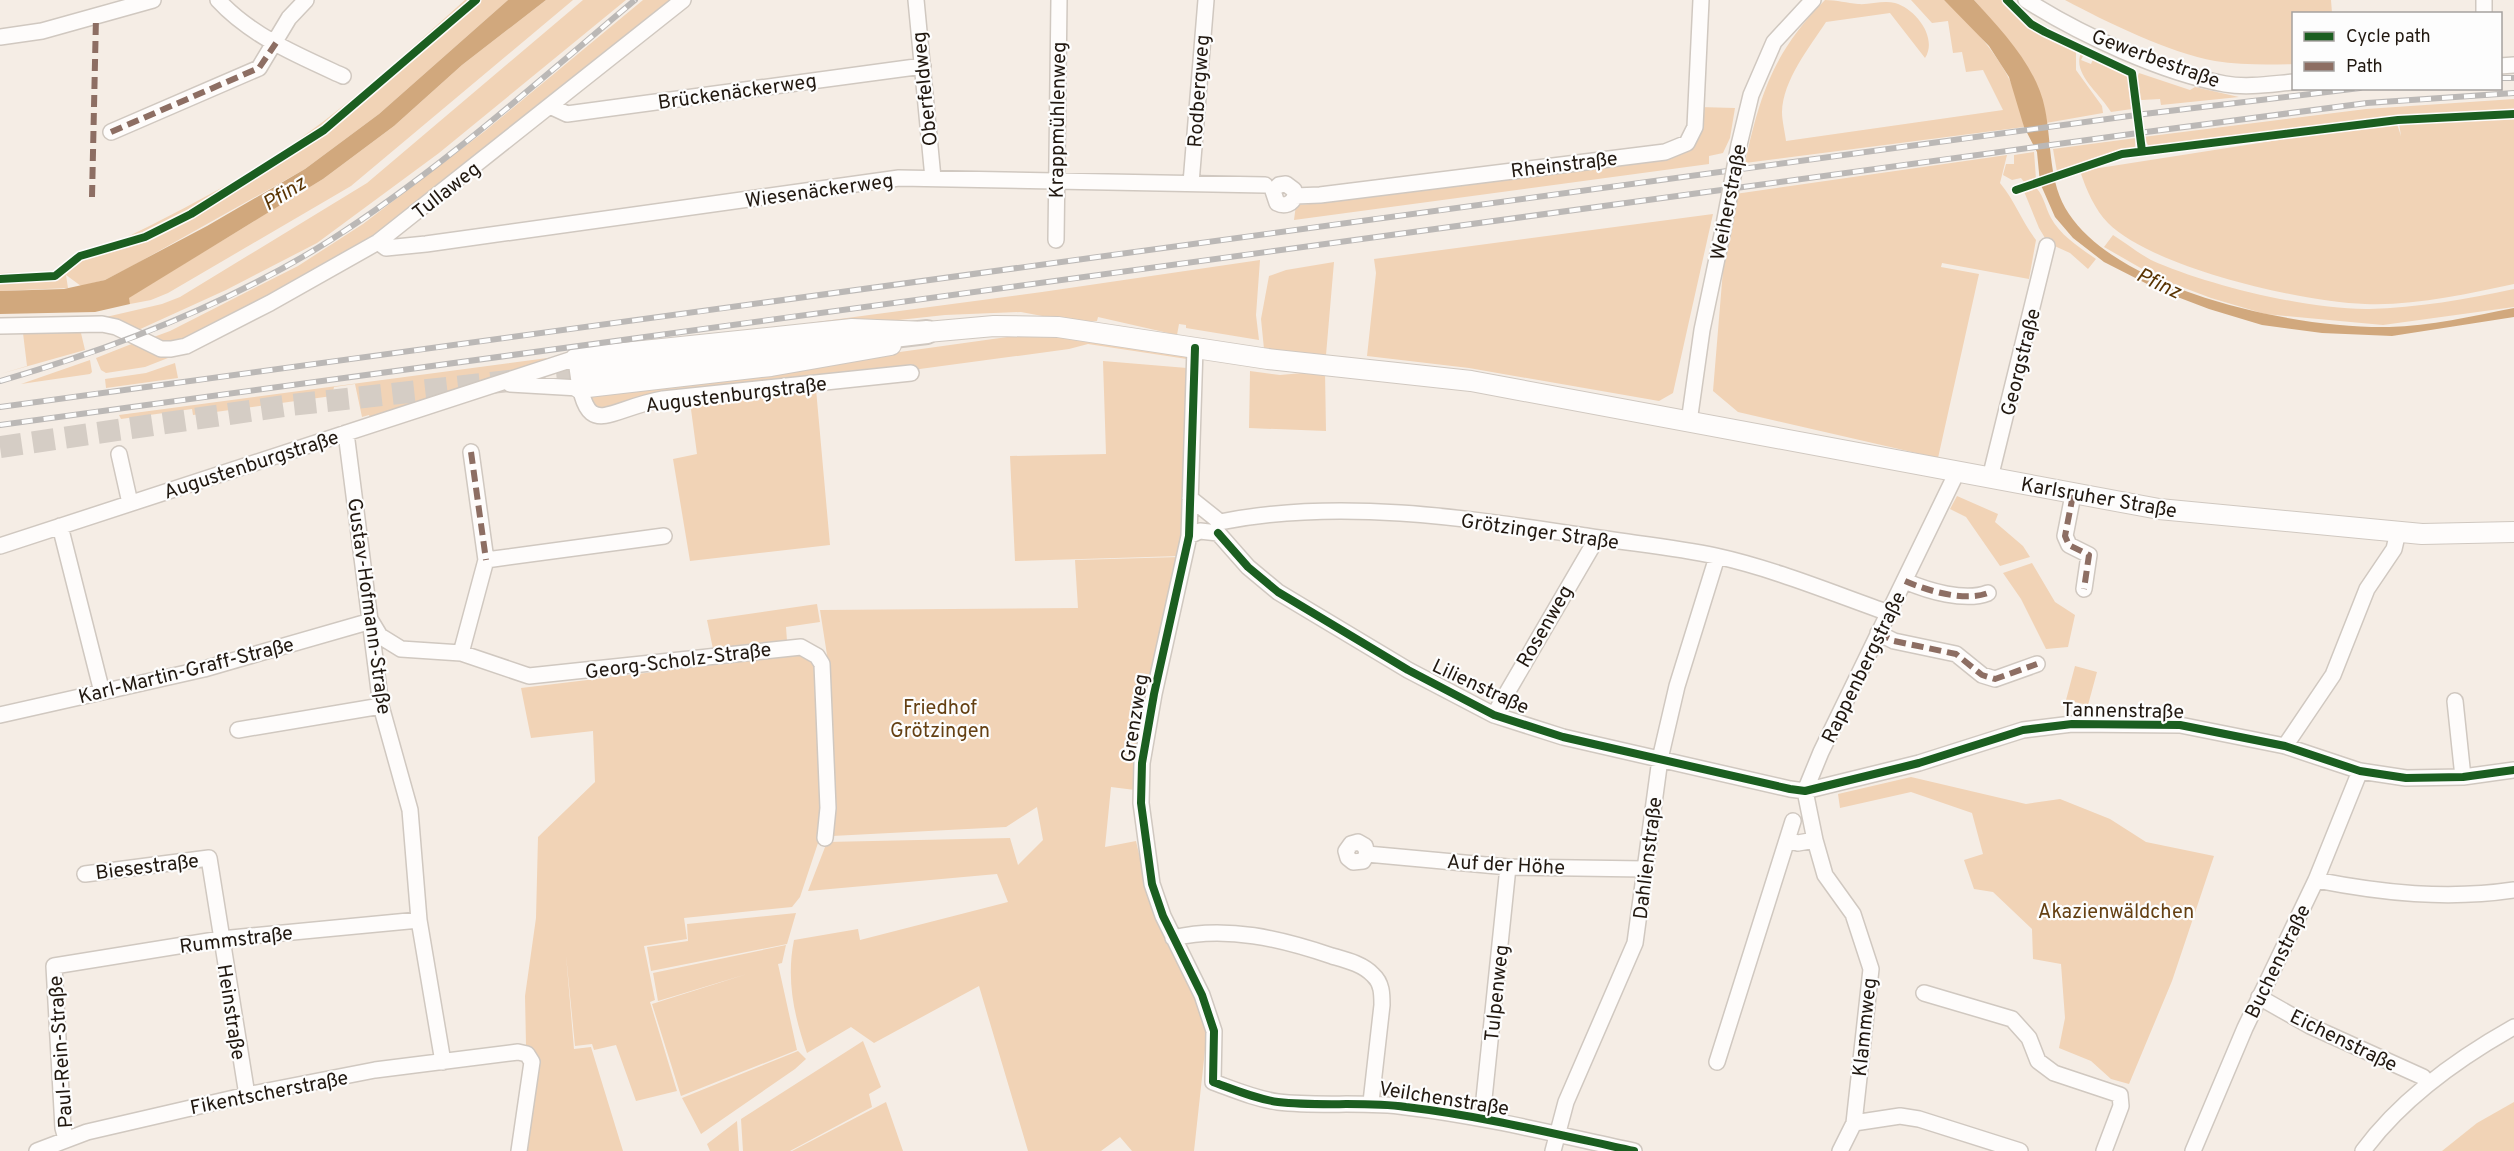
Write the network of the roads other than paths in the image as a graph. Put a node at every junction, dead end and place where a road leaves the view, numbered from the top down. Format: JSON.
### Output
{"nodes":[{"id":1,"x":153,"y":0,"type":"edge"},
{"id":2,"x":218,"y":0,"type":"edge"},
{"id":3,"x":306,"y":0,"type":"edge"},
{"id":4,"x":683,"y":0,"type":"edge"},
{"id":5,"x":915,"y":0,"type":"edge"},
{"id":6,"x":1059,"y":0,"type":"edge"},
{"id":7,"x":1206,"y":0,"type":"edge"},
{"id":8,"x":1701,"y":0,"type":"edge"},
{"id":9,"x":1812,"y":0,"type":"edge"},
{"id":10,"x":2026,"y":0,"type":"edge"},
{"id":11,"x":111,"y":6,"type":"edge"},
{"id":12,"x":0,"y":37,"type":"edge"},
{"id":13,"x":276,"y":43,"type":"junction"},
{"id":14,"x":923,"y":66,"type":"junction"},
{"id":15,"x":343,"y":76,"type":"dead end"},
{"id":16,"x":2292,"y":82,"type":"edge"},
{"id":17,"x":552,"y":107,"type":"junction"},
{"id":18,"x":111,"y":132,"type":"dead end"},
{"id":19,"x":933,"y":178,"type":"junction"},
{"id":20,"x":1056,"y":180,"type":"junction"},
{"id":21,"x":1191,"y":183,"type":"junction"},
{"id":22,"x":1266,"y":185,"type":"dead end"},
{"id":23,"x":1295,"y":196,"type":"dead end"},
{"id":24,"x":1056,"y":240,"type":"dead end"},
{"id":25,"x":378,"y":242,"type":"junction"},
{"id":26,"x":2047,"y":246,"type":"dead end"},
{"id":27,"x":0,"y":326,"type":"edge"},
{"id":28,"x":927,"y":332,"type":"joint"},
{"id":29,"x":1195,"y":348,"type":"junction"},
{"id":30,"x":582,"y":373,"type":"junction"},
{"id":31,"x":911,"y":373,"type":"dead end"},
{"id":32,"x":503,"y":384,"type":"junction"},
{"id":33,"x":1689,"y":422,"type":"junction"},
{"id":34,"x":346,"y":433,"type":"junction"},
{"id":35,"x":471,"y":452,"type":"dead end"},
{"id":36,"x":119,"y":454,"type":"dead end"},
{"id":37,"x":1957,"y":472,"type":"junction"},
{"id":38,"x":1990,"y":478,"type":"junction"},
{"id":39,"x":2073,"y":495,"type":"junction"},
{"id":40,"x":1190,"y":498,"type":"junction"},
{"id":41,"x":130,"y":503,"type":"junction"},
{"id":42,"x":60,"y":526,"type":"junction"},
{"id":43,"x":1219,"y":527,"type":"junction"},
{"id":44,"x":2398,"y":532,"type":"junction"},
{"id":45,"x":2514,"y":532,"type":"edge"},
{"id":46,"x":664,"y":536,"type":"dead end"},
{"id":47,"x":1190,"y":536,"type":"junction"},
{"id":48,"x":1594,"y":538,"type":"junction"},
{"id":49,"x":0,"y":546,"type":"edge"},
{"id":50,"x":1717,"y":556,"type":"junction"},
{"id":51,"x":486,"y":560,"type":"junction"},
{"id":52,"x":1905,"y":581,"type":"junction"},
{"id":53,"x":2084,"y":589,"type":"dead end"},
{"id":54,"x":1988,"y":593,"type":"dead end"},
{"id":55,"x":1889,"y":612,"type":"junction"},
{"id":56,"x":370,"y":621,"type":"junction"},
{"id":57,"x":1878,"y":633,"type":"junction"},
{"id":58,"x":461,"y":653,"type":"junction"},
{"id":59,"x":2037,"y":664,"type":"dead end"},
{"id":60,"x":102,"y":692,"type":"junction"},
{"id":61,"x":2455,"y":701,"type":"dead end"},
{"id":62,"x":381,"y":706,"type":"junction"},
{"id":63,"x":0,"y":715,"type":"edge"},
{"id":64,"x":1494,"y":715,"type":"junction"},
{"id":65,"x":238,"y":730,"type":"dead end"},
{"id":66,"x":2285,"y":746,"type":"junction"},
{"id":67,"x":1660,"y":759,"type":"junction"},
{"id":68,"x":2514,"y":770,"type":"edge"},
{"id":69,"x":2360,"y":771,"type":"junction"},
{"id":70,"x":2463,"y":777,"type":"junction"},
{"id":71,"x":1805,"y":791,"type":"junction"},
{"id":72,"x":1792,"y":820,"type":"dead end"},
{"id":73,"x":825,"y":838,"type":"dead end"},
{"id":74,"x":1787,"y":840,"type":"junction"},
{"id":75,"x":1815,"y":840,"type":"junction"},
{"id":76,"x":1367,"y":854,"type":"dead end"},
{"id":77,"x":209,"y":858,"type":"joint"},
{"id":78,"x":1508,"y":867,"type":"junction"},
{"id":79,"x":1645,"y":868,"type":"junction"},
{"id":80,"x":85,"y":874,"type":"dead end"},
{"id":81,"x":2316,"y":880,"type":"junction"},
{"id":82,"x":2514,"y":890,"type":"edge"},
{"id":83,"x":419,"y":920,"type":"junction"},
{"id":84,"x":1173,"y":938,"type":"junction"},
{"id":85,"x":221,"y":939,"type":"junction"},
{"id":86,"x":54,"y":966,"type":"joint"},
{"id":87,"x":1924,"y":993,"type":"dead end"},
{"id":88,"x":2259,"y":997,"type":"junction"},
{"id":89,"x":2514,"y":1028,"type":"edge"},
{"id":90,"x":443,"y":1062,"type":"junction"},
{"id":91,"x":1717,"y":1062,"type":"dead end"},
{"id":92,"x":1213,"y":1082,"type":"joint"},
{"id":93,"x":2427,"y":1084,"type":"junction"},
{"id":94,"x":247,"y":1095,"type":"junction"},
{"id":95,"x":1371,"y":1102,"type":"junction"},
{"id":96,"x":1482,"y":1118,"type":"junction"},
{"id":97,"x":1854,"y":1123,"type":"junction"},
{"id":98,"x":1558,"y":1134,"type":"junction"},
{"id":99,"x":66,"y":1139,"type":"junction"},
{"id":100,"x":1837,"y":1149,"type":"edge"},
{"id":101,"x":38,"y":1151,"type":"edge"},
{"id":102,"x":519,"y":1151,"type":"edge"},
{"id":103,"x":1553,"y":1151,"type":"edge"},
{"id":104,"x":1634,"y":1151,"type":"edge"},
{"id":105,"x":2020,"y":1151,"type":"edge"},
{"id":106,"x":2104,"y":1151,"type":"edge"},
{"id":107,"x":2193,"y":1151,"type":"edge"},
{"id":108,"x":2363,"y":1151,"type":"edge"}],
"edges":[{"from":1,"to":11,"type":"street"},
{"from":2,"to":13,"type":"street"},
{"from":3,"to":13,"type":"street"},
{"from":4,"to":17,"type":"street","name":"Tullaweg"},
{"from":5,"to":14,"type":"street","name":"Oberfeldweg"},
{"from":6,"to":20,"type":"street","name":"Krappmühlenweg"},
{"from":7,"to":21,"type":"street","name":"Rodbergweg"},
{"from":8,"to":23,"type":"street","name":"Rheinstraße"},
{"from":9,"to":33,"type":"street","name":"Weiherstraße","bridge":true},
{"from":10,"to":16,"type":"street","name":"Gewerbestraße"},
{"from":11,"to":12,"type":"street"},
{"from":13,"to":15,"type":"street"},
{"from":13,"to":18,"type":"street"},
{"from":14,"to":17,"type":"street","name":"Brückenäckerweg"},
{"from":14,"to":19,"type":"street","name":"Oberfeldweg"},
{"from":17,"to":25,"type":"street","name":"Tullaweg"},
{"from":19,"to":20,"type":"street","name":"Wiesenäckerweg"},
{"from":19,"to":25,"type":"street","name":"Wiesenäckerweg"},
{"from":20,"to":21,"type":"street","name":"Wiesenäckerweg"},
{"from":20,"to":24,"type":"street","name":"Krappmühlenweg"},
{"from":21,"to":22,"type":"street","name":"Wiesenäckerweg"},
{"from":25,"to":27,"type":"street","name":"Tullaweg"},
{"from":26,"to":38,"type":"street","name":"Georgstraße"},
{"from":28,"to":29,"type":"main road","name":"Karlsruher Straße"},
{"from":28,"to":30,"type":"highway"},
{"from":29,"to":33,"type":"main road","name":"Karlsruher Straße"},
{"from":29,"to":40,"type":"street","name":"Grenzweg"},
{"from":30,"to":31,"type":"street","name":"Augustenburgstraße"},
{"from":30,"to":32,"type":"street","name":"Augustenburgstraße"},
{"from":30,"to":32,"type":"street","name":"Augustenburgstraße"},
{"from":32,"to":34,"type":"street","name":"Augustenburgstraße"},
{"from":33,"to":37,"type":"main road","name":"Karlsruher Straße"},
{"from":34,"to":41,"type":"street","name":"Augustenburgstraße"},
{"from":34,"to":56,"type":"street","name":"Gustav-Hofmann-Straße"},
{"from":35,"to":51,"type":"street"},
{"from":36,"to":41,"type":"street"},
{"from":37,"to":38,"type":"main road","name":"Karlsruher Straße"},
{"from":37,"to":52,"type":"street","name":"Rappenbergstraße"},
{"from":38,"to":39,"type":"main road","name":"Karlsruher Straße"},
{"from":39,"to":44,"type":"main road","name":"Karlsruher Straße"},
{"from":39,"to":53,"type":"street"},
{"from":40,"to":43,"type":"street"},
{"from":40,"to":47,"type":"street","name":"Grenzweg"},
{"from":41,"to":42,"type":"street","name":"Augustenburgstraße"},
{"from":42,"to":49,"type":"street","name":"Augustenburgstraße"},
{"from":42,"to":60,"type":"street"},
{"from":43,"to":47,"type":"street"},
{"from":43,"to":48,"type":"street","name":"Grötzinger Straße"},
{"from":43,"to":64,"type":"street","name":"Lilienstraße"},
{"from":44,"to":45,"type":"main road","name":"Karlsruher Straße"},
{"from":44,"to":66,"type":"street"},
{"from":46,"to":51,"type":"street"},
{"from":47,"to":84,"type":"street","name":"Grenzweg"},
{"from":48,"to":50,"type":"street","name":"Grötzinger Straße"},
{"from":48,"to":64,"type":"street","name":"Rosenweg"},
{"from":50,"to":55,"type":"street","name":"Grötzinger Straße"},
{"from":50,"to":67,"type":"street","name":"Dahlienstraße"},
{"from":51,"to":58,"type":"street"},
{"from":52,"to":54,"type":"street"},
{"from":52,"to":55,"type":"street","name":"Rappenbergstraße"},
{"from":55,"to":57,"type":"street","name":"Rappenbergstraße"},
{"from":56,"to":58,"type":"street","name":"Georg-Scholz-Straße"},
{"from":56,"to":60,"type":"street","name":"Karl-Martin-Graff-Straße"},
{"from":56,"to":62,"type":"street","name":"Gustav-Hofmann-Straße"},
{"from":57,"to":59,"type":"street"},
{"from":57,"to":71,"type":"street","name":"Rappenbergstraße"},
{"from":58,"to":73,"type":"street","name":"Georg-Scholz-Straße"},
{"from":60,"to":63,"type":"street","name":"Karl-Martin-Graff-Straße"},
{"from":61,"to":70,"type":"street"},
{"from":62,"to":65,"type":"street"},
{"from":62,"to":83,"type":"street","name":"Gustav-Hofmann-Straße"},
{"from":64,"to":67,"type":"street","name":"Lilienstraße"},
{"from":66,"to":69,"type":"street","name":"Tannenstraße"},
{"from":66,"to":71,"type":"street","name":"Tannenstraße"},
{"from":67,"to":71,"type":"street","name":"Lilienstraße"},
{"from":67,"to":79,"type":"street","name":"Dahlienstraße"},
{"from":68,"to":70,"type":"street","name":"Tannenstraße"},
{"from":69,"to":70,"type":"street","name":"Tannenstraße"},
{"from":69,"to":81,"type":"street","name":"Buchenstraße"},
{"from":71,"to":75,"type":"street"},
{"from":72,"to":74,"type":"street"},
{"from":74,"to":75,"type":"street"},
{"from":74,"to":91,"type":"street"},
{"from":75,"to":97,"type":"street","name":"Klammweg"},
{"from":76,"to":78,"type":"street","name":"Auf der Höhe"},
{"from":77,"to":80,"type":"street","name":"Biesestraße"},
{"from":77,"to":85,"type":"street","name":"Heinstraße"},
{"from":78,"to":79,"type":"street","name":"Auf der Höhe"},
{"from":78,"to":96,"type":"street","name":"Tulpenweg"},
{"from":79,"to":98,"type":"street","name":"Dahlienstraße"},
{"from":81,"to":82,"type":"street"},
{"from":81,"to":88,"type":"street","name":"Buchenstraße"},
{"from":83,"to":85,"type":"street","name":"Rummstraße"},
{"from":83,"to":90,"type":"street","name":"Gustav-Hofmann-Straße"},
{"from":84,"to":92,"type":"street","name":"Grenzweg"},
{"from":84,"to":95,"type":"street"},
{"from":85,"to":86,"type":"street","name":"Rummstraße"},
{"from":85,"to":94,"type":"street","name":"Heinstraße"},
{"from":86,"to":99,"type":"street","name":"Paul-Rein-Straße"},
{"from":87,"to":106,"type":"street"},
{"from":88,"to":93,"type":"street","name":"Eichenstraße"},
{"from":88,"to":107,"type":"street","name":"Buchenstraße"},
{"from":89,"to":93,"type":"street"},
{"from":90,"to":94,"type":"street","name":"Fikentscherstraße"},
{"from":90,"to":102,"type":"street","name":"Fikentscherstraße"},
{"from":92,"to":95,"type":"street","name":"Veilchenstraße"},
{"from":93,"to":108,"type":"street"},
{"from":94,"to":99,"type":"street","name":"Fikentscherstraße"},
{"from":95,"to":96,"type":"street","name":"Veilchenstraße"},
{"from":96,"to":98,"type":"street","name":"Veilchenstraße"},
{"from":97,"to":100,"type":"street","name":"Klammweg"},
{"from":97,"to":105,"type":"street"},
{"from":98,"to":103,"type":"street","name":"Dahlienstraße"},
{"from":98,"to":104,"type":"street","name":"Veilchenstraße"},
{"from":99,"to":101,"type":"street","name":"Fikentscherstraße"}]}
